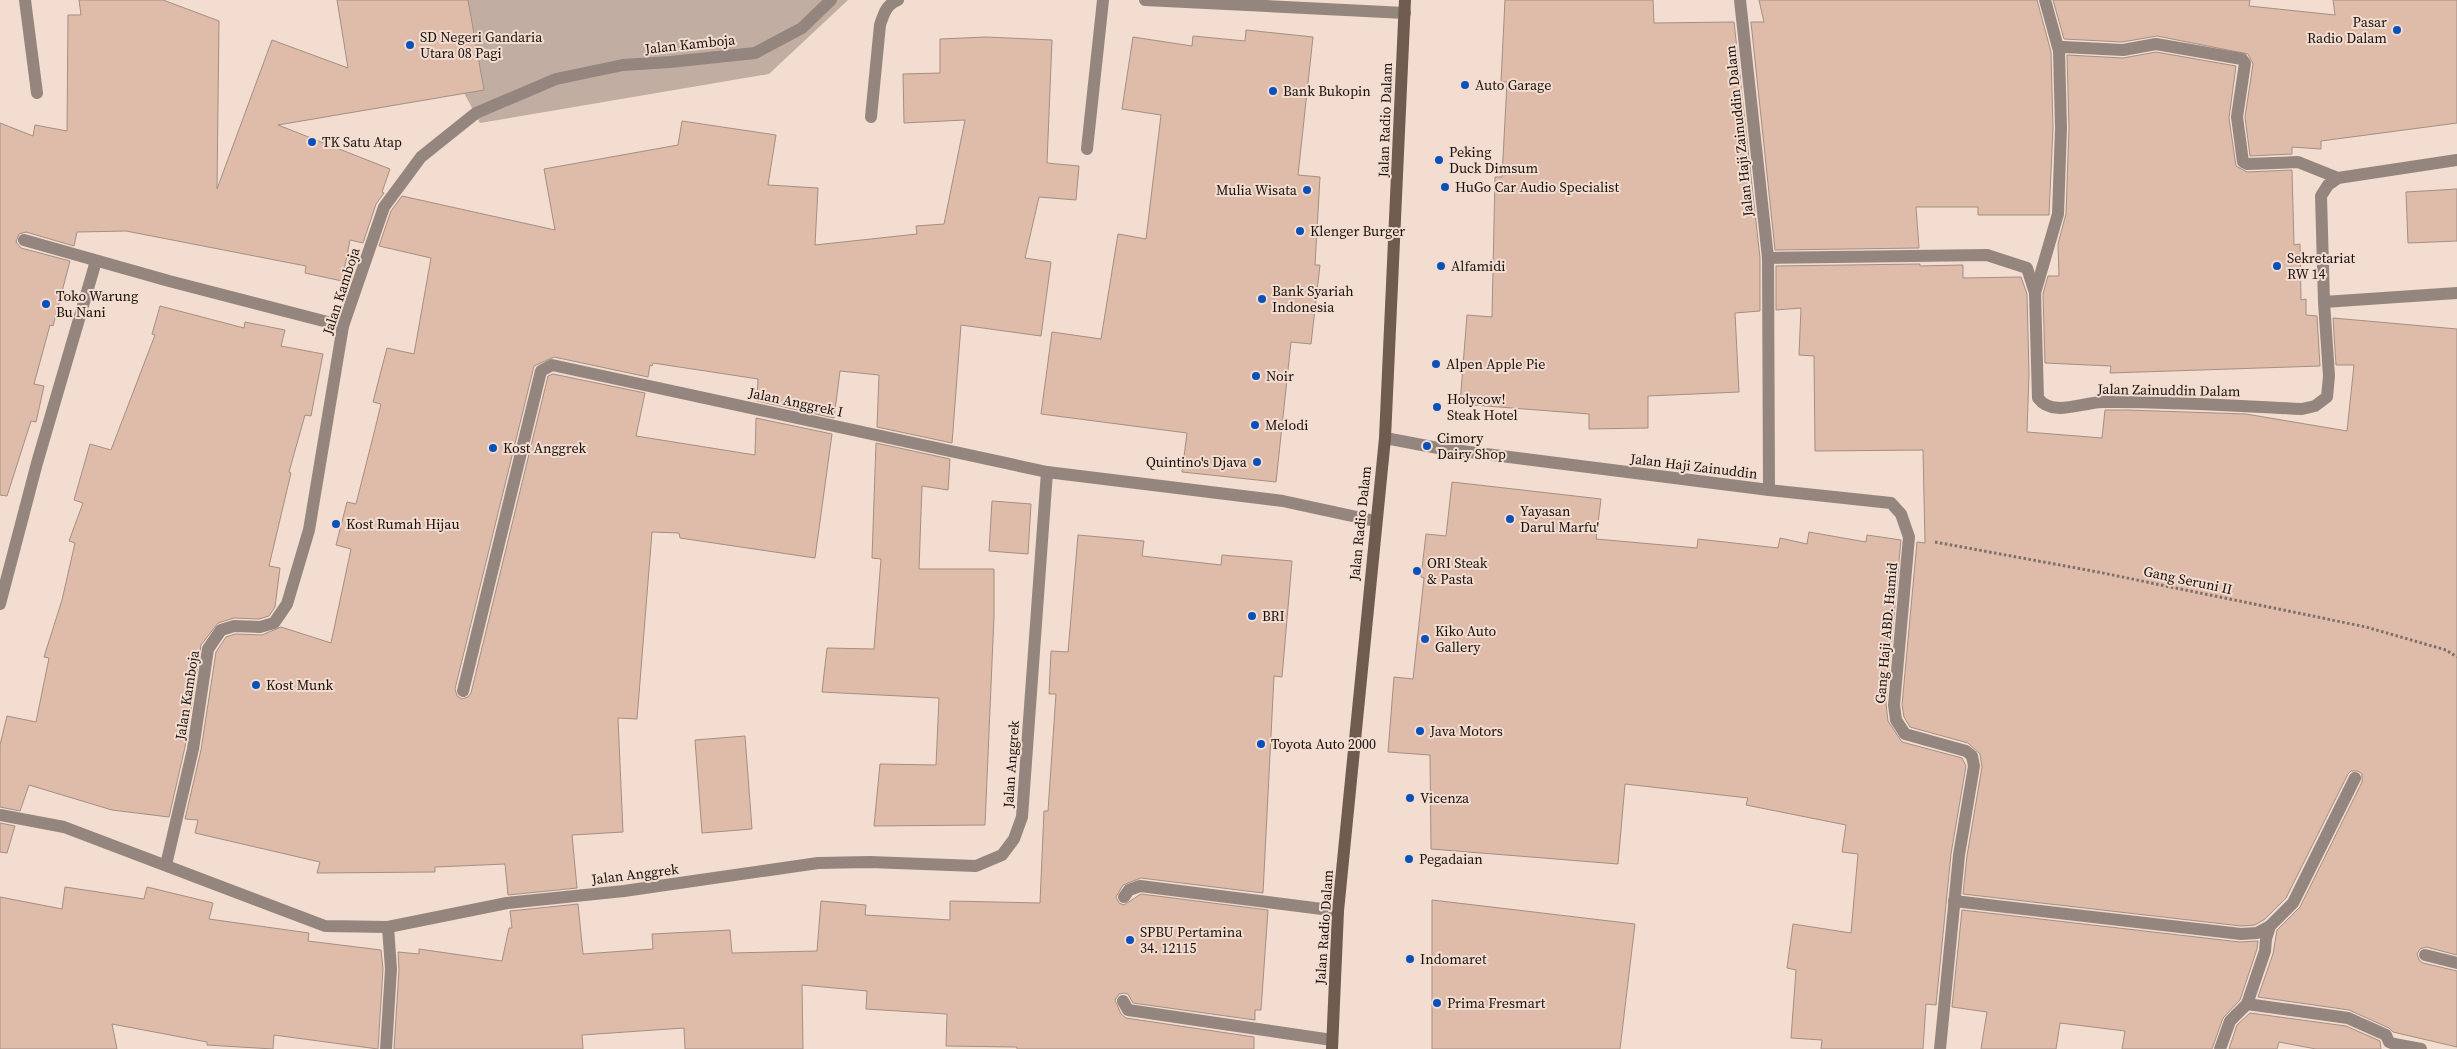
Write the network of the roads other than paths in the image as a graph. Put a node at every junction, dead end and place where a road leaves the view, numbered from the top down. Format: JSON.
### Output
{"nodes":[{"id":1,"x":25,"y":0,"type":"edge"},
{"id":2,"x":830,"y":0,"type":"edge"},
{"id":3,"x":898,"y":0,"type":"edge"},
{"id":4,"x":1103,"y":0,"type":"edge"},
{"id":5,"x":1145,"y":0,"type":"edge"},
{"id":6,"x":1740,"y":0,"type":"edge"},
{"id":7,"x":2045,"y":0,"type":"edge"},
{"id":8,"x":1405,"y":6,"type":"edge"},
{"id":9,"x":2059,"y":52,"type":"junction"},
{"id":10,"x":37,"y":93,"type":"dead end"},
{"id":11,"x":871,"y":117,"type":"dead end"},
{"id":12,"x":1087,"y":149,"type":"dead end"},
{"id":13,"x":2457,"y":160,"type":"edge"},
{"id":14,"x":2338,"y":178,"type":"junction"},
{"id":15,"x":24,"y":240,"type":"dead end"},
{"id":16,"x":1768,"y":258,"type":"junction"},
{"id":17,"x":96,"y":261,"type":"junction"},
{"id":18,"x":2457,"y":293,"type":"edge"},
{"id":19,"x":2035,"y":294,"type":"junction"},
{"id":20,"x":2324,"y":302,"type":"junction"},
{"id":21,"x":343,"y":326,"type":"junction"},
{"id":22,"x":1385,"y":438,"type":"junction"},
{"id":23,"x":1046,"y":472,"type":"junction"},
{"id":24,"x":1769,"y":490,"type":"junction"},
{"id":25,"x":1375,"y":521,"type":"junction"},
{"id":26,"x":0,"y":604,"type":"edge"},
{"id":27,"x":463,"y":691,"type":"dead end"},
{"id":28,"x":2356,"y":778,"type":"dead end"},
{"id":29,"x":0,"y":815,"type":"edge"},
{"id":30,"x":166,"y":865,"type":"junction"},
{"id":31,"x":1124,"y":897,"type":"dead end"},
{"id":32,"x":1954,"y":902,"type":"junction"},
{"id":33,"x":1338,"y":911,"type":"junction"},
{"id":34,"x":388,"y":926,"type":"junction"},
{"id":35,"x":2270,"y":926,"type":"junction"},
{"id":36,"x":2425,"y":955,"type":"dead end"},
{"id":37,"x":2457,"y":963,"type":"edge"},
{"id":38,"x":1123,"y":1001,"type":"dead end"},
{"id":39,"x":2247,"y":1004,"type":"junction"},
{"id":40,"x":1332,"y":1045,"type":"edge"},
{"id":41,"x":386,"y":1049,"type":"edge"},
{"id":42,"x":1940,"y":1049,"type":"edge"},
{"id":43,"x":2220,"y":1049,"type":"edge"},
{"id":44,"x":2421,"y":1049,"type":"edge"}],
"edges":[{"from":1,"to":10,"type":"street"},
{"from":2,"to":21,"type":"street","name":"Jalan Kamboja"},
{"from":3,"to":11,"type":"street"},
{"from":4,"to":12,"type":"street"},
{"from":5,"to":8,"type":"street"},
{"from":6,"to":16,"type":"street","name":"Jalan Haji Zainuddin Dalam"},
{"from":7,"to":9,"type":"street"},
{"from":8,"to":22,"type":"main road","name":"Jalan Radio Dalam"},
{"from":9,"to":14,"type":"street"},
{"from":9,"to":19,"type":"street"},
{"from":13,"to":14,"type":"street"},
{"from":14,"to":20,"type":"street"},
{"from":15,"to":17,"type":"street"},
{"from":16,"to":19,"type":"street","name":"Jalan Zainuddin Dalam"},
{"from":16,"to":24,"type":"street","name":"Jalan Haji Zainuddin"},
{"from":17,"to":21,"type":"street"},
{"from":17,"to":26,"type":"street"},
{"from":18,"to":20,"type":"street"},
{"from":19,"to":20,"type":"street","name":"Jalan Zainuddin Dalam"},
{"from":21,"to":30,"type":"street","name":"Jalan Kamboja"},
{"from":22,"to":24,"type":"street","name":"Jalan Haji Zainuddin"},
{"from":22,"to":25,"type":"main road","name":"Jalan Radio Dalam"},
{"from":23,"to":25,"type":"street"},
{"from":23,"to":27,"type":"street","name":"Jalan Anggrek I"},
{"from":23,"to":34,"type":"street","name":"Jalan Anggrek"},
{"from":24,"to":32,"type":"street","name":"Gang Haji ABD. Hamid"},
{"from":25,"to":33,"type":"main road","name":"Jalan Radio Dalam"},
{"from":28,"to":35,"type":"street"},
{"from":29,"to":30,"type":"street","name":"Jalan Anggrek"},
{"from":30,"to":34,"type":"street","name":"Jalan Anggrek"},
{"from":31,"to":33,"type":"street"},
{"from":32,"to":35,"type":"street"},
{"from":32,"to":42,"type":"street","name":"Gang Haji ABD. Hamid"},
{"from":33,"to":40,"type":"main road","name":"Jalan Radio Dalam"},
{"from":34,"to":41,"type":"street"},
{"from":35,"to":39,"type":"street"},
{"from":36,"to":37,"type":"street"},
{"from":38,"to":40,"type":"street"},
{"from":39,"to":43,"type":"street"},
{"from":39,"to":44,"type":"street"}]}
